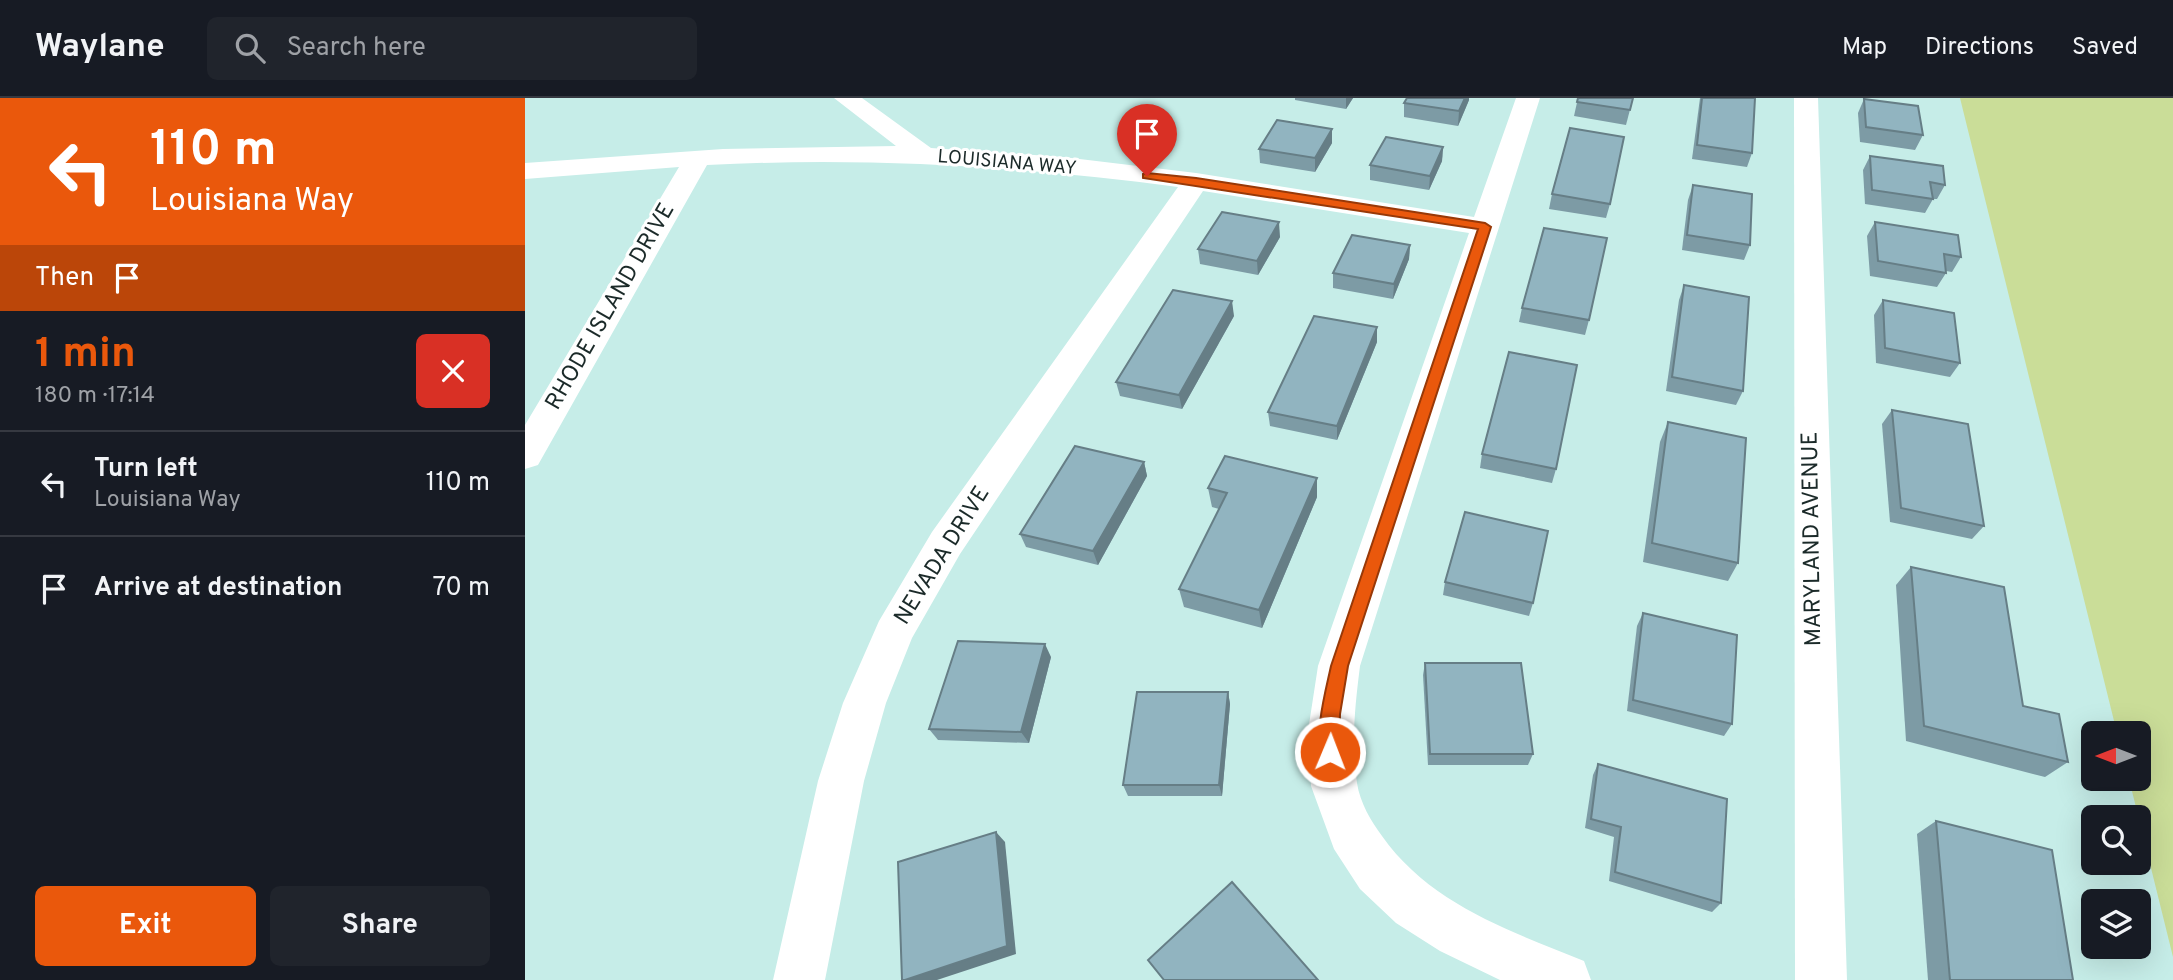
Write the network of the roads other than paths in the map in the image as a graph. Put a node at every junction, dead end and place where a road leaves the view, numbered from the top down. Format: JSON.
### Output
{"nodes":[{"id":1,"x":846,"y":98,"type":"edge"},
{"id":2,"x":1528,"y":98,"type":"edge"},
{"id":3,"x":1806,"y":98,"type":"edge"},
{"id":4,"x":923,"y":155,"type":"junction"},
{"id":5,"x":698,"y":158,"type":"junction"},
{"id":6,"x":525,"y":171,"type":"edge"},
{"id":7,"x":1196,"y":181,"type":"junction"},
{"id":8,"x":1485,"y":227,"type":"junction"},
{"id":9,"x":525,"y":456,"type":"edge"},
{"id":10,"x":799,"y":980,"type":"edge"},
{"id":11,"x":1565,"y":980,"type":"edge"},
{"id":12,"x":1821,"y":980,"type":"edge"}],
"edges":[{"from":1,"to":4,"type":"street"},
{"from":2,"to":8,"type":"street"},
{"from":3,"to":12,"type":"street","name":"MARYLAND AVENUE"},
{"from":4,"to":5,"type":"street","name":"LOUISIANA WAY"},
{"from":4,"to":7,"type":"street","name":"LOUISIANA WAY"},
{"from":5,"to":6,"type":"street","name":"LOUISIANA WAY"},
{"from":5,"to":9,"type":"street","name":"RHODE ISLAND DRIVE"},
{"from":7,"to":8,"type":"street","name":"LOUISIANA WAY"},
{"from":7,"to":10,"type":"street","name":"NEVADA DRIVE"},
{"from":8,"to":11,"type":"street"}]}
